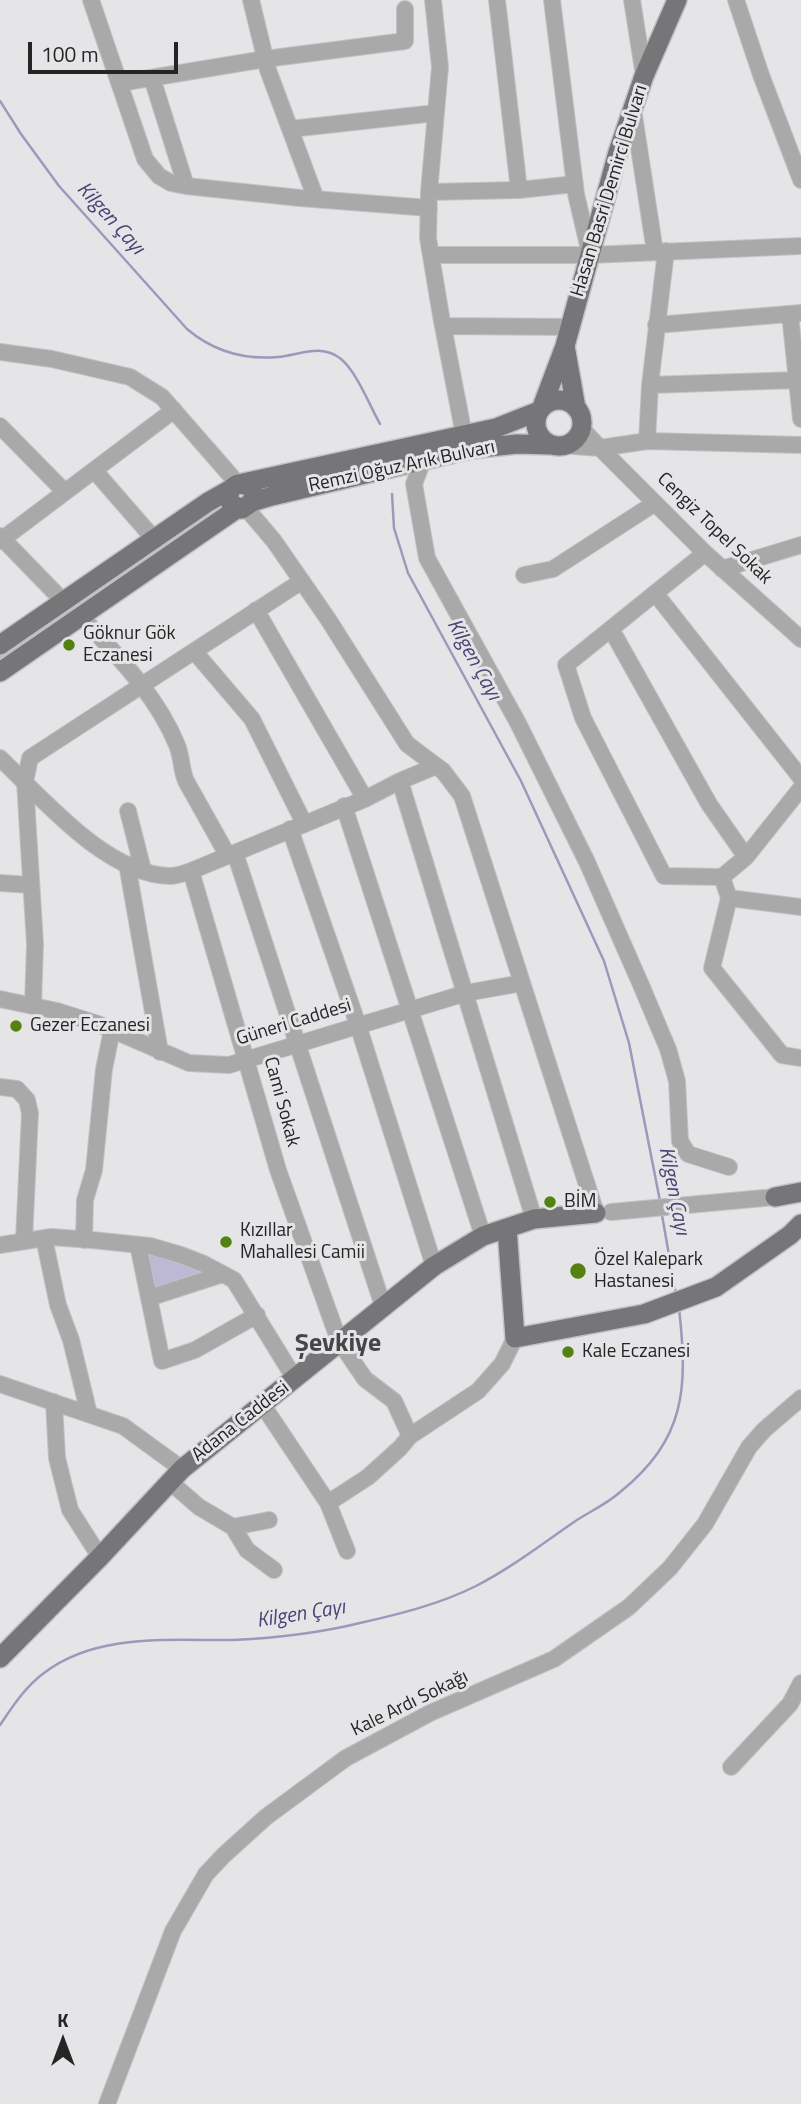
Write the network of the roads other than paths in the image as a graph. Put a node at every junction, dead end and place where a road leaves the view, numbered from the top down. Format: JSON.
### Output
{"nodes":[{"id":1,"x":91,"y":0,"type":"edge"},
{"id":2,"x":251,"y":0,"type":"edge"},
{"id":3,"x":433,"y":0,"type":"edge"},
{"id":4,"x":497,"y":0,"type":"edge"},
{"id":5,"x":552,"y":0,"type":"edge"},
{"id":6,"x":632,"y":0,"type":"edge"},
{"id":7,"x":677,"y":0,"type":"edge"},
{"id":8,"x":736,"y":0,"type":"edge"},
{"id":9,"x":405,"y":9,"type":"dead end"},
{"id":10,"x":265,"y":59,"type":"junction"},
{"id":11,"x":644,"y":76,"type":"junction"},
{"id":12,"x":152,"y":78,"type":"junction"},
{"id":13,"x":120,"y":83,"type":"junction"},
{"id":14,"x":633,"y":108,"type":"junction"},
{"id":15,"x":436,"y":113,"type":"junction"},
{"id":16,"x":290,"y":129,"type":"junction"},
{"id":17,"x":799,"y":170,"type":"edge"},
{"id":18,"x":575,"y":184,"type":"junction"},
{"id":19,"x":186,"y":186,"type":"junction"},
{"id":20,"x":519,"y":190,"type":"junction"},
{"id":21,"x":316,"y":200,"type":"junction"},
{"id":22,"x":429,"y":200,"type":"junction"},
{"id":23,"x":801,"y":246,"type":"edge"},
{"id":24,"x":660,"y":252,"type":"junction"},
{"id":25,"x":431,"y":255,"type":"junction"},
{"id":26,"x":590,"y":255,"type":"junction"},
{"id":27,"x":796,"y":313,"type":"edge"},
{"id":28,"x":656,"y":325,"type":"junction"},
{"id":29,"x":443,"y":327,"type":"junction"},
{"id":30,"x":568,"y":337,"type":"junction"},
{"id":31,"x":0,"y":352,"type":"edge"},
{"id":32,"x":797,"y":380,"type":"junction"},
{"id":33,"x":649,"y":385,"type":"junction"},
{"id":34,"x":576,"y":408,"type":"junction"},
{"id":35,"x":540,"y":409,"type":"junction"},
{"id":36,"x":174,"y":410,"type":"junction"},
{"id":37,"x":801,"y":419,"type":"edge"},
{"id":38,"x":0,"y":426,"type":"edge"},
{"id":39,"x":581,"y":428,"type":"junction"},
{"id":40,"x":464,"y":435,"type":"junction"},
{"id":41,"x":647,"y":441,"type":"junction"},
{"id":42,"x":556,"y":445,"type":"junction"},
{"id":43,"x":801,"y":445,"type":"edge"},
{"id":44,"x":600,"y":448,"type":"junction"},
{"id":45,"x":423,"y":460,"type":"junction"},
{"id":46,"x":94,"y":470,"type":"junction"},
{"id":47,"x":237,"y":485,"type":"junction"},
{"id":48,"x":65,"y":492,"type":"junction"},
{"id":49,"x":654,"y":503,"type":"junction"},
{"id":50,"x":245,"y":506,"type":"junction"},
{"id":51,"x":1,"y":539,"type":"edge"},
{"id":52,"x":154,"y":539,"type":"junction"},
{"id":53,"x":801,"y":545,"type":"edge"},
{"id":54,"x":705,"y":554,"type":"junction"},
{"id":55,"x":722,"y":569,"type":"junction"},
{"id":56,"x":524,"y":575,"type":"dead end"},
{"id":57,"x":302,"y":581,"type":"junction"},
{"id":58,"x":655,"y":593,"type":"junction"},
{"id":59,"x":63,"y":601,"type":"junction"},
{"id":60,"x":256,"y":610,"type":"junction"},
{"id":61,"x":80,"y":616,"type":"junction"},
{"id":62,"x":611,"y":629,"type":"junction"},
{"id":63,"x":801,"y":639,"type":"edge"},
{"id":64,"x":0,"y":645,"type":"edge"},
{"id":65,"x":194,"y":651,"type":"junction"},
{"id":66,"x":0,"y":672,"type":"edge"},
{"id":67,"x":142,"y":684,"type":"junction"},
{"id":68,"x":0,"y":758,"type":"edge"},
{"id":69,"x":436,"y":766,"type":"junction"},
{"id":70,"x":801,"y":778,"type":"edge"},
{"id":71,"x":400,"y":781,"type":"junction"},
{"id":72,"x":25,"y":782,"type":"junction"},
{"id":73,"x":798,"y":795,"type":"edge"},
{"id":74,"x":365,"y":799,"type":"junction"},
{"id":75,"x":344,"y":806,"type":"junction"},
{"id":76,"x":128,"y":811,"type":"dead end"},
{"id":77,"x":297,"y":826,"type":"junction"},
{"id":78,"x":231,"y":854,"type":"junction"},
{"id":79,"x":746,"y":857,"type":"junction"},
{"id":80,"x":127,"y":864,"type":"junction"},
{"id":81,"x":143,"y":870,"type":"junction"},
{"id":82,"x":191,"y":871,"type":"junction"},
{"id":83,"x":722,"y":877,"type":"junction"},
{"id":84,"x":0,"y":883,"type":"edge"},
{"id":85,"x":30,"y":885,"type":"junction"},
{"id":86,"x":729,"y":898,"type":"junction"},
{"id":87,"x":801,"y":907,"type":"edge"},
{"id":88,"x":522,"y":983,"type":"junction"},
{"id":89,"x":466,"y":993,"type":"junction"},
{"id":90,"x":0,"y":999,"type":"edge"},
{"id":91,"x":33,"y":1005,"type":"junction"},
{"id":92,"x":411,"y":1009,"type":"junction"},
{"id":93,"x":358,"y":1025,"type":"junction"},
{"id":94,"x":112,"y":1030,"type":"junction"},
{"id":95,"x":299,"y":1043,"type":"junction"},
{"id":96,"x":160,"y":1052,"type":"junction"},
{"id":97,"x":801,"y":1058,"type":"edge"},
{"id":98,"x":248,"y":1060,"type":"junction"},
{"id":99,"x":0,"y":1087,"type":"edge"},
{"id":100,"x":729,"y":1167,"type":"dead end"},
{"id":101,"x":801,"y":1192,"type":"edge"},
{"id":102,"x":775,"y":1197,"type":"joint"},
{"id":103,"x":604,"y":1212,"type":"junction"},
{"id":104,"x":534,"y":1219,"type":"junction"},
{"id":105,"x":801,"y":1224,"type":"edge"},
{"id":106,"x":508,"y":1228,"type":"junction"},
{"id":107,"x":483,"y":1236,"type":"junction"},
{"id":108,"x":44,"y":1238,"type":"junction"},
{"id":109,"x":24,"y":1240,"type":"junction"},
{"id":110,"x":84,"y":1240,"type":"junction"},
{"id":111,"x":138,"y":1245,"type":"junction"},
{"id":112,"x":0,"y":1250,"type":"edge"},
{"id":113,"x":434,"y":1266,"type":"junction"},
{"id":114,"x":223,"y":1274,"type":"junction"},
{"id":115,"x":149,"y":1298,"type":"junction"},
{"id":116,"x":383,"y":1306,"type":"junction"},
{"id":117,"x":257,"y":1315,"type":"junction"},
{"id":118,"x":515,"y":1338,"type":"junction"},
{"id":119,"x":340,"y":1341,"type":"junction"},
{"id":120,"x":295,"y":1379,"type":"junction"},
{"id":121,"x":0,"y":1384,"type":"edge"},
{"id":122,"x":801,"y":1398,"type":"edge"},
{"id":123,"x":54,"y":1402,"type":"junction"},
{"id":124,"x":262,"y":1404,"type":"junction"},
{"id":125,"x":89,"y":1414,"type":"junction"},
{"id":126,"x":410,"y":1436,"type":"junction"},
{"id":127,"x":175,"y":1475,"type":"junction"},
{"id":128,"x":328,"y":1503,"type":"junction"},
{"id":129,"x":269,"y":1520,"type":"dead end"},
{"id":130,"x":233,"y":1527,"type":"junction"},
{"id":131,"x":347,"y":1551,"type":"dead end"},
{"id":132,"x":100,"y":1557,"type":"junction"},
{"id":133,"x":274,"y":1570,"type":"dead end"},
{"id":134,"x":35,"y":1623,"type":"junction"},
{"id":135,"x":0,"y":1658,"type":"edge"},
{"id":136,"x":0,"y":1669,"type":"edge"},
{"id":137,"x":801,"y":1683,"type":"edge"},
{"id":138,"x":731,"y":1767,"type":"dead end"},
{"id":139,"x":107,"y":2104,"type":"edge"}],
"edges":[{"from":1,"to":13,"type":"street"},
{"from":2,"to":10,"type":"street"},
{"from":3,"to":15,"type":"street"},
{"from":4,"to":20,"type":"street"},
{"from":5,"to":18,"type":"street"},
{"from":6,"to":11,"type":"street"},
{"from":7,"to":11,"type":"main road","name":"Hasan Basri Demirci Bulvarı"},
{"from":8,"to":17,"type":"street"},
{"from":9,"to":10,"type":"street"},
{"from":10,"to":12,"type":"street"},
{"from":10,"to":16,"type":"street"},
{"from":11,"to":14,"type":"main road","name":"Hasan Basri Demirci Bulvarı"},
{"from":12,"to":13,"type":"street"},
{"from":12,"to":19,"type":"street"},
{"from":13,"to":19,"type":"street"},
{"from":14,"to":24,"type":"street"},
{"from":14,"to":26,"type":"main road","name":"Hasan Basri Demirci Bulvarı"},
{"from":15,"to":16,"type":"street"},
{"from":15,"to":22,"type":"street"},
{"from":16,"to":21,"type":"street"},
{"from":18,"to":20,"type":"street"},
{"from":18,"to":26,"type":"street"},
{"from":19,"to":21,"type":"street"},
{"from":20,"to":22,"type":"street"},
{"from":21,"to":22,"type":"street"},
{"from":22,"to":25,"type":"street"},
{"from":23,"to":24,"type":"street"},
{"from":24,"to":26,"type":"street"},
{"from":24,"to":28,"type":"street"},
{"from":25,"to":26,"type":"street"},
{"from":25,"to":29,"type":"street"},
{"from":26,"to":30,"type":"main road","name":"Hasan Basri Demirci Bulvarı"},
{"from":27,"to":28,"type":"street"},
{"from":27,"to":32,"type":"street"},
{"from":28,"to":33,"type":"street"},
{"from":29,"to":30,"type":"street"},
{"from":29,"to":40,"type":"street"},
{"from":30,"to":34,"type":"main road","name":"Hasan Basri Demirci Bulvarı"},
{"from":30,"to":35,"type":"main road","name":"Hasan Basri Demirci Bulvarı"},
{"from":31,"to":36,"type":"street"},
{"from":32,"to":33,"type":"street"},
{"from":32,"to":37,"type":"street"},
{"from":33,"to":41,"type":"street"},
{"from":34,"to":35,"type":"main road","name":"Remzi Oğuz Arık Bulvarı"},
{"from":34,"to":39,"type":"main road"},
{"from":35,"to":40,"type":"main road","name":"Remzi Oğuz Arık Bulvarı"},
{"from":35,"to":42,"type":"main road"},
{"from":36,"to":46,"type":"street"},
{"from":36,"to":47,"type":"street"},
{"from":38,"to":48,"type":"street"},
{"from":39,"to":42,"type":"main road"},
{"from":39,"to":44,"type":"street","name":"Cengiz Topel Sokak"},
{"from":40,"to":47,"type":"main road","name":"Remzi Oğuz Arık Bulvarı"},
{"from":41,"to":43,"type":"street"},
{"from":41,"to":44,"type":"street"},
{"from":42,"to":44,"type":"street"},
{"from":42,"to":45,"type":"main road","name":"Remzi Oğuz Arık Bulvarı"},
{"from":44,"to":49,"type":"street","name":"Cengiz Topel Sokak"},
{"from":45,"to":50,"type":"main road","name":"Remzi Oğuz Arık Bulvarı"},
{"from":45,"to":100,"type":"street"},
{"from":46,"to":48,"type":"street"},
{"from":46,"to":52,"type":"street"},
{"from":47,"to":50,"type":"main road"},
{"from":47,"to":52,"type":"main road","name":"Remzi Oğuz Arık Bulvarı"},
{"from":48,"to":51,"type":"street"},
{"from":49,"to":54,"type":"street","name":"Cengiz Topel Sokak"},
{"from":49,"to":56,"type":"street"},
{"from":50,"to":57,"type":"street"},
{"from":50,"to":61,"type":"main road","name":"Remzi Oğuz Arık Bulvarı"},
{"from":51,"to":59,"type":"street"},
{"from":52,"to":59,"type":"main road","name":"Remzi Oğuz Arık Bulvarı"},
{"from":53,"to":55,"type":"street"},
{"from":54,"to":55,"type":"street","name":"Cengiz Topel Sokak"},
{"from":54,"to":58,"type":"street"},
{"from":55,"to":63,"type":"street","name":"Cengiz Topel Sokak"},
{"from":57,"to":60,"type":"street"},
{"from":57,"to":69,"type":"street"},
{"from":58,"to":62,"type":"street"},
{"from":58,"to":70,"type":"street"},
{"from":59,"to":64,"type":"main road","name":"Remzi Oğuz Arık Bulvarı"},
{"from":60,"to":65,"type":"street"},
{"from":60,"to":74,"type":"street"},
{"from":61,"to":66,"type":"main road","name":"Remzi Oğuz Arık Bulvarı"},
{"from":61,"to":67,"type":"street"},
{"from":62,"to":79,"type":"street"},
{"from":62,"to":83,"type":"street"},
{"from":65,"to":67,"type":"street"},
{"from":65,"to":77,"type":"street"},
{"from":67,"to":72,"type":"street"},
{"from":67,"to":78,"type":"street"},
{"from":68,"to":72,"type":"street"},
{"from":69,"to":71,"type":"street"},
{"from":69,"to":88,"type":"street"},
{"from":71,"to":74,"type":"street"},
{"from":71,"to":89,"type":"street"},
{"from":72,"to":80,"type":"street"},
{"from":72,"to":85,"type":"street"},
{"from":73,"to":79,"type":"street"},
{"from":74,"to":75,"type":"street"},
{"from":75,"to":77,"type":"street"},
{"from":75,"to":92,"type":"street"},
{"from":76,"to":81,"type":"street"},
{"from":77,"to":78,"type":"street"},
{"from":77,"to":93,"type":"street"},
{"from":78,"to":82,"type":"street"},
{"from":78,"to":95,"type":"street"},
{"from":79,"to":83,"type":"street"},
{"from":80,"to":81,"type":"street"},
{"from":80,"to":96,"type":"street"},
{"from":81,"to":82,"type":"street"},
{"from":82,"to":98,"type":"street","name":"Cami Sokak"},
{"from":83,"to":86,"type":"street"},
{"from":84,"to":85,"type":"street"},
{"from":85,"to":91,"type":"street"},
{"from":86,"to":87,"type":"street"},
{"from":86,"to":97,"type":"street"},
{"from":88,"to":89,"type":"street","name":"Güneri Caddesi"},
{"from":88,"to":103,"type":"street"},
{"from":89,"to":92,"type":"street","name":"Güneri Caddesi"},
{"from":89,"to":104,"type":"street"},
{"from":90,"to":91,"type":"street","name":"Güneri Caddesi"},
{"from":91,"to":94,"type":"street","name":"Güneri Caddesi"},
{"from":92,"to":93,"type":"street","name":"Güneri Caddesi"},
{"from":92,"to":107,"type":"street"},
{"from":93,"to":95,"type":"street","name":"Güneri Caddesi"},
{"from":93,"to":113,"type":"street"},
{"from":94,"to":96,"type":"street","name":"Güneri Caddesi"},
{"from":94,"to":110,"type":"street"},
{"from":95,"to":98,"type":"street","name":"Güneri Caddesi"},
{"from":95,"to":116,"type":"street"},
{"from":96,"to":98,"type":"street","name":"Güneri Caddesi"},
{"from":98,"to":119,"type":"street","name":"Cami Sokak"},
{"from":99,"to":109,"type":"street"},
{"from":101,"to":102,"type":"main road"},
{"from":102,"to":103,"type":"street"},
{"from":103,"to":104,"type":"main road","name":"Adana Caddesi"},
{"from":104,"to":106,"type":"main road","name":"Adana Caddesi"},
{"from":105,"to":118,"type":"main road"},
{"from":106,"to":107,"type":"main road","name":"Adana Caddesi"},
{"from":106,"to":118,"type":"main road"},
{"from":107,"to":113,"type":"main road","name":"Adana Caddesi"},
{"from":108,"to":109,"type":"street"},
{"from":108,"to":110,"type":"street"},
{"from":108,"to":125,"type":"street"},
{"from":109,"to":112,"type":"street"},
{"from":110,"to":111,"type":"street"},
{"from":111,"to":114,"type":"street"},
{"from":111,"to":115,"type":"street"},
{"from":113,"to":116,"type":"main road","name":"Adana Caddesi"},
{"from":114,"to":115,"type":"street"},
{"from":114,"to":117,"type":"street"},
{"from":115,"to":117,"type":"street"},
{"from":116,"to":119,"type":"main road","name":"Adana Caddesi"},
{"from":117,"to":120,"type":"street"},
{"from":118,"to":126,"type":"street"},
{"from":119,"to":120,"type":"main road","name":"Adana Caddesi"},
{"from":119,"to":126,"type":"street","name":"Cami Sokak"},
{"from":120,"to":124,"type":"main road","name":"Adana Caddesi"},
{"from":121,"to":123,"type":"street"},
{"from":122,"to":139,"type":"street","name":"Kale Ardı Sokağı"},
{"from":123,"to":125,"type":"street"},
{"from":123,"to":132,"type":"street"},
{"from":124,"to":127,"type":"main road","name":"Adana Caddesi"},
{"from":124,"to":128,"type":"street"},
{"from":125,"to":127,"type":"street"},
{"from":126,"to":128,"type":"street"},
{"from":127,"to":130,"type":"street"},
{"from":127,"to":132,"type":"main road","name":"Adana Caddesi"},
{"from":128,"to":131,"type":"street"},
{"from":129,"to":130,"type":"street"},
{"from":130,"to":133,"type":"street"},
{"from":132,"to":134,"type":"main road","name":"Adana Caddesi"},
{"from":134,"to":135,"type":"main road","name":"Adana Caddesi"},
{"from":134,"to":136,"type":"main road"},
{"from":137,"to":138,"type":"street"}]}
